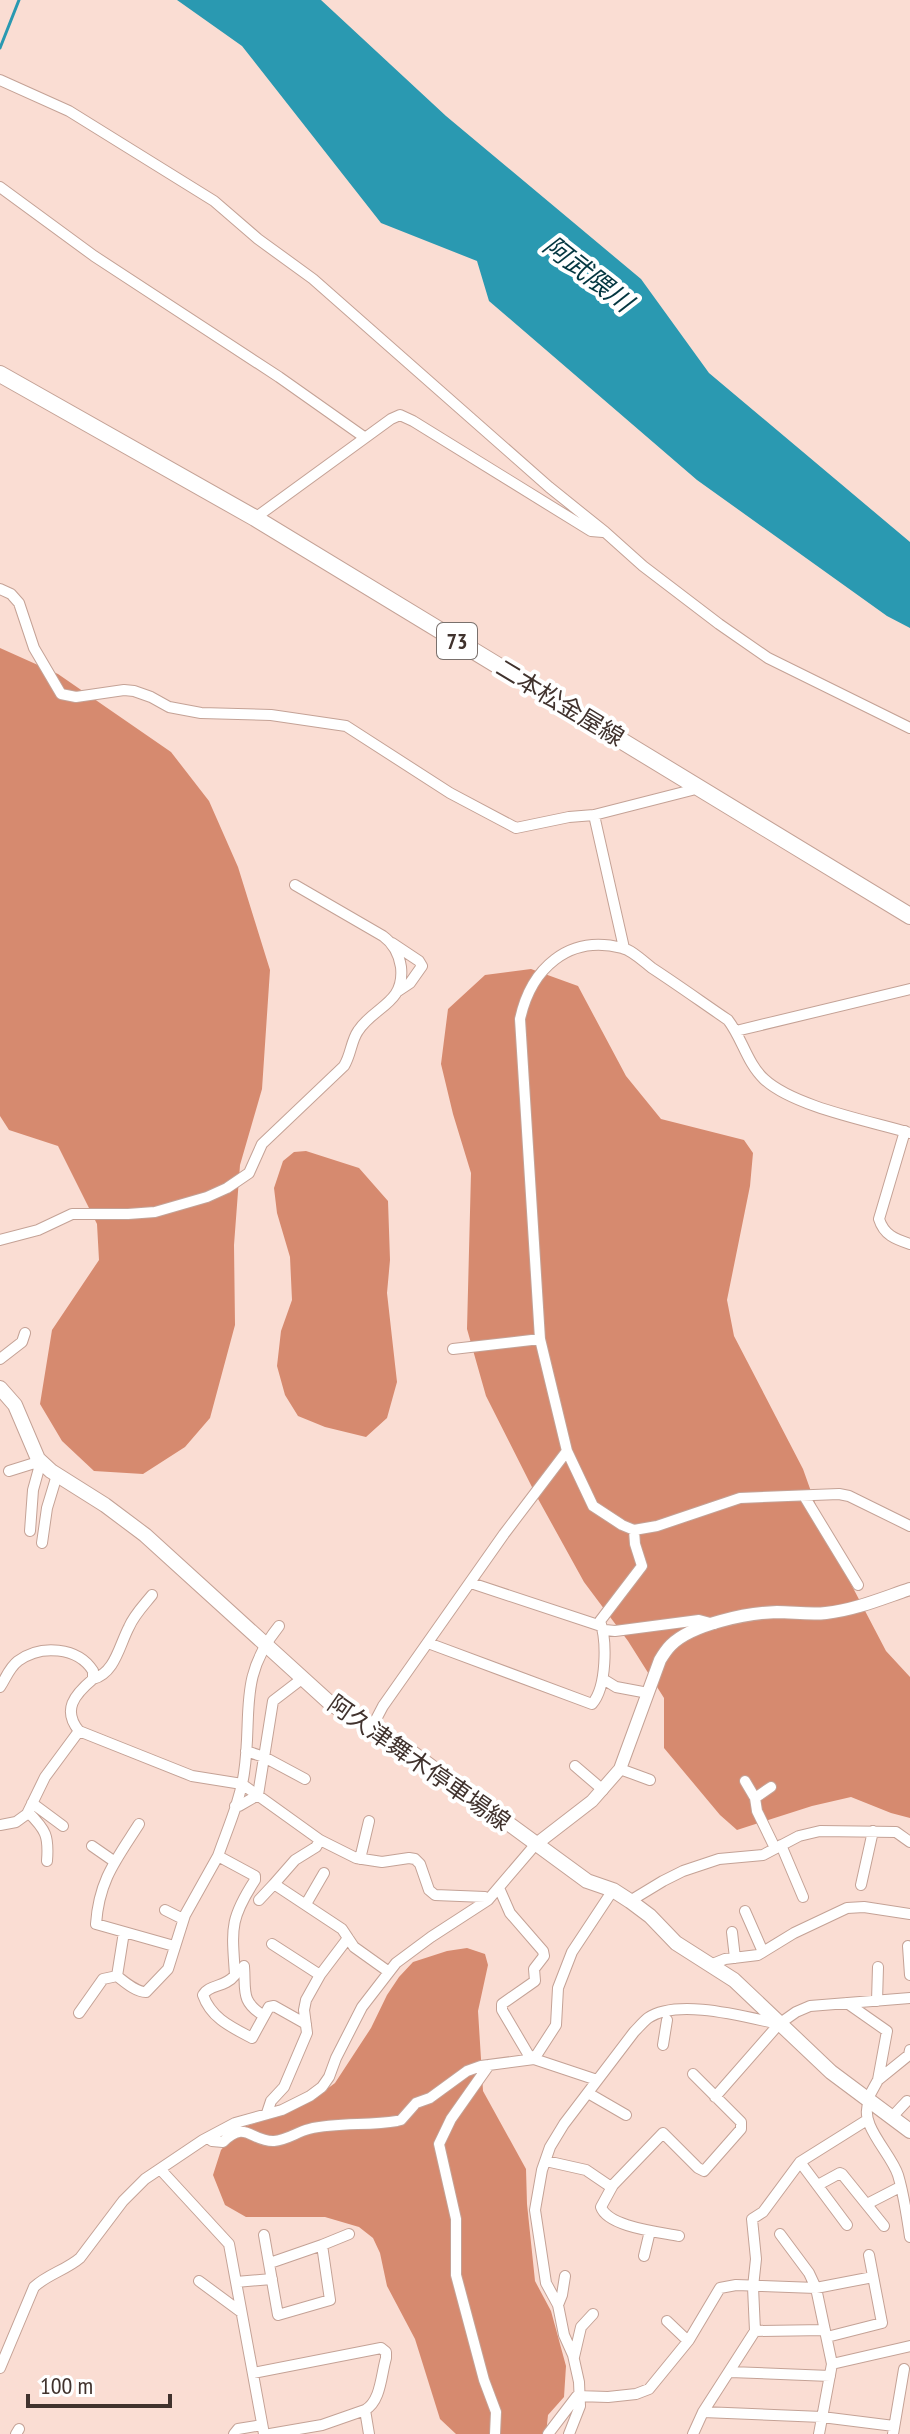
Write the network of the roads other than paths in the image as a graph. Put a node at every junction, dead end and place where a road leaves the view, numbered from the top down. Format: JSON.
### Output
{"nodes":[{"id":1,"x":0,"y":80,"type":"edge"},
{"id":2,"x":0,"y":187,"type":"edge"},
{"id":3,"x":0,"y":374,"type":"edge"},
{"id":4,"x":364,"y":437,"type":"junction"},
{"id":5,"x":255,"y":518,"type":"junction"},
{"id":6,"x":605,"y":532,"type":"junction"},
{"id":7,"x":0,"y":589,"type":"edge"},
{"id":8,"x":910,"y":728,"type":"edge"},
{"id":9,"x":696,"y":786,"type":"junction"},
{"id":10,"x":594,"y":815,"type":"junction"},
{"id":11,"x":295,"y":885,"type":"dead end"},
{"id":12,"x":910,"y":916,"type":"edge"},
{"id":13,"x":391,"y":942,"type":"junction"},
{"id":14,"x":624,"y":948,"type":"junction"},
{"id":15,"x":910,"y":989,"type":"edge"},
{"id":16,"x":398,"y":991,"type":"junction"},
{"id":17,"x":736,"y":1031,"type":"junction"},
{"id":18,"x":908,"y":1132,"type":"edge"},
{"id":19,"x":0,"y":1240,"type":"edge"},
{"id":20,"x":910,"y":1244,"type":"edge"},
{"id":21,"x":25,"y":1333,"type":"dead end"},
{"id":22,"x":540,"y":1339,"type":"junction"},
{"id":23,"x":453,"y":1349,"type":"dead end"},
{"id":24,"x":0,"y":1359,"type":"edge"},
{"id":25,"x":0,"y":1388,"type":"edge"},
{"id":26,"x":567,"y":1451,"type":"junction"},
{"id":27,"x":41,"y":1461,"type":"junction"},
{"id":28,"x":9,"y":1471,"type":"dead end"},
{"id":29,"x":57,"y":1475,"type":"junction"},
{"id":30,"x":804,"y":1496,"type":"junction"},
{"id":31,"x":910,"y":1526,"type":"edge"},
{"id":32,"x":634,"y":1530,"type":"junction"},
{"id":33,"x":30,"y":1531,"type":"dead end"},
{"id":34,"x":42,"y":1543,"type":"dead end"},
{"id":35,"x":471,"y":1583,"type":"junction"},
{"id":36,"x":858,"y":1585,"type":"dead end"},
{"id":37,"x":910,"y":1589,"type":"edge"},
{"id":38,"x":152,"y":1595,"type":"dead end"},
{"id":39,"x":715,"y":1624,"type":"junction"},
{"id":40,"x":279,"y":1626,"type":"dead end"},
{"id":41,"x":603,"y":1628,"type":"junction"},
{"id":42,"x":428,"y":1643,"type":"junction"},
{"id":43,"x":264,"y":1644,"type":"junction"},
{"id":44,"x":303,"y":1678,"type":"junction"},
{"id":45,"x":93,"y":1679,"type":"junction"},
{"id":46,"x":603,"y":1679,"type":"junction"},
{"id":47,"x":0,"y":1687,"type":"edge"},
{"id":48,"x":648,"y":1693,"type":"junction"},
{"id":49,"x":372,"y":1727,"type":"junction"},
{"id":50,"x":79,"y":1731,"type":"junction"},
{"id":51,"x":246,"y":1751,"type":"junction"},
{"id":52,"x":264,"y":1757,"type":"junction"},
{"id":53,"x":575,"y":1766,"type":"dead end"},
{"id":54,"x":620,"y":1769,"type":"junction"},
{"id":55,"x":305,"y":1779,"type":"dead end"},
{"id":56,"x":650,"y":1780,"type":"dead end"},
{"id":57,"x":745,"y":1781,"type":"dead end"},
{"id":58,"x":242,"y":1784,"type":"junction"},
{"id":59,"x":771,"y":1787,"type":"dead end"},
{"id":60,"x":603,"y":1790,"type":"junction"},
{"id":61,"x":258,"y":1795,"type":"junction"},
{"id":62,"x":755,"y":1798,"type":"junction"},
{"id":63,"x":235,"y":1806,"type":"junction"},
{"id":64,"x":30,"y":1808,"type":"junction"},
{"id":65,"x":369,"y":1821,"type":"dead end"},
{"id":66,"x":139,"y":1824,"type":"dead end"},
{"id":67,"x":0,"y":1825,"type":"edge"},
{"id":68,"x":63,"y":1826,"type":"dead end"},
{"id":69,"x":873,"y":1831,"type":"junction"},
{"id":70,"x":320,"y":1840,"type":"junction"},
{"id":71,"x":910,"y":1842,"type":"edge"},
{"id":72,"x":535,"y":1845,"type":"junction"},
{"id":73,"x":92,"y":1846,"type":"dead end"},
{"id":74,"x":778,"y":1847,"type":"junction"},
{"id":75,"x":218,"y":1856,"type":"junction"},
{"id":76,"x":360,"y":1859,"type":"junction"},
{"id":77,"x":47,"y":1861,"type":"dead end"},
{"id":78,"x":115,"y":1862,"type":"junction"},
{"id":79,"x":324,"y":1873,"type":"dead end"},
{"id":80,"x":274,"y":1884,"type":"junction"},
{"id":81,"x":861,"y":1885,"type":"dead end"},
{"id":82,"x":499,"y":1888,"type":"junction"},
{"id":83,"x":613,"y":1890,"type":"junction"},
{"id":84,"x":803,"y":1897,"type":"dead end"},
{"id":85,"x":259,"y":1900,"type":"dead end"},
{"id":86,"x":488,"y":1900,"type":"junction"},
{"id":87,"x":630,"y":1901,"type":"junction"},
{"id":88,"x":306,"y":1904,"type":"junction"},
{"id":89,"x":165,"y":1910,"type":"dead end"},
{"id":90,"x":745,"y":1911,"type":"dead end"},
{"id":91,"x":910,"y":1914,"type":"edge"},
{"id":92,"x":183,"y":1919,"type":"junction"},
{"id":93,"x":124,"y":1932,"type":"junction"},
{"id":94,"x":732,"y":1932,"type":"dead end"},
{"id":95,"x":348,"y":1938,"type":"junction"},
{"id":96,"x":272,"y":1944,"type":"dead end"},
{"id":97,"x":174,"y":1946,"type":"junction"},
{"id":98,"x":908,"y":1946,"type":"dead end"},
{"id":99,"x":763,"y":1952,"type":"junction"},
{"id":100,"x":735,"y":1958,"type":"junction"},
{"id":101,"x":710,"y":1965,"type":"junction"},
{"id":102,"x":244,"y":1966,"type":"dead end"},
{"id":103,"x":878,"y":1967,"type":"dead end"},
{"id":104,"x":389,"y":1972,"type":"junction"},
{"id":105,"x":320,"y":1975,"type":"junction"},
{"id":106,"x":910,"y":1975,"type":"edge"},
{"id":107,"x":117,"y":1976,"type":"junction"},
{"id":108,"x":910,"y":1998,"type":"edge"},
{"id":109,"x":877,"y":2001,"type":"junction"},
{"id":110,"x":847,"y":2003,"type":"junction"},
{"id":111,"x":79,"y":2013,"type":"dead end"},
{"id":112,"x":264,"y":2016,"type":"junction"},
{"id":113,"x":667,"y":2020,"type":"dead end"},
{"id":114,"x":306,"y":2024,"type":"junction"},
{"id":115,"x":779,"y":2024,"type":"junction"},
{"id":116,"x":663,"y":2045,"type":"dead end"},
{"id":117,"x":910,"y":2050,"type":"edge"},
{"id":118,"x":534,"y":2059,"type":"junction"},
{"id":119,"x":489,"y":2065,"type":"junction"},
{"id":120,"x":693,"y":2074,"type":"dead end"},
{"id":121,"x":597,"y":2080,"type":"junction"},
{"id":122,"x":878,"y":2080,"type":"junction"},
{"id":123,"x":588,"y":2093,"type":"junction"},
{"id":124,"x":715,"y":2097,"type":"junction"},
{"id":125,"x":868,"y":2101,"type":"junction"},
{"id":126,"x":907,"y":2101,"type":"dead end"},
{"id":127,"x":267,"y":2113,"type":"junction"},
{"id":128,"x":626,"y":2115,"type":"dead end"},
{"id":129,"x":891,"y":2118,"type":"junction"},
{"id":130,"x":867,"y":2120,"type":"junction"},
{"id":131,"x":910,"y":2131,"type":"edge"},
{"id":132,"x":208,"y":2138,"type":"junction"},
{"id":133,"x":546,"y":2161,"type":"junction"},
{"id":134,"x":800,"y":2162,"type":"junction"},
{"id":135,"x":160,"y":2169,"type":"junction"},
{"id":136,"x":818,"y":2185,"type":"junction"},
{"id":137,"x":611,"y":2187,"type":"junction"},
{"id":138,"x":904,"y":2191,"type":"edge"},
{"id":139,"x":867,"y":2204,"type":"junction"},
{"id":140,"x":847,"y":2225,"type":"dead end"},
{"id":141,"x":884,"y":2226,"type":"dead end"},
{"id":142,"x":650,"y":2231,"type":"junction"},
{"id":143,"x":349,"y":2234,"type":"dead end"},
{"id":144,"x":780,"y":2234,"type":"dead end"},
{"id":145,"x":264,"y":2235,"type":"dead end"},
{"id":146,"x":679,"y":2236,"type":"dead end"},
{"id":147,"x":910,"y":2237,"type":"edge"},
{"id":148,"x":322,"y":2245,"type":"junction"},
{"id":149,"x":869,"y":2255,"type":"dead end"},
{"id":150,"x":644,"y":2256,"type":"dead end"},
{"id":151,"x":270,"y":2263,"type":"junction"},
{"id":152,"x":565,"y":2276,"type":"dead end"},
{"id":153,"x":873,"y":2277,"type":"junction"},
{"id":154,"x":272,"y":2279,"type":"junction"},
{"id":155,"x":199,"y":2281,"type":"dead end"},
{"id":156,"x":236,"y":2282,"type":"junction"},
{"id":157,"x":753,"y":2287,"type":"junction"},
{"id":158,"x":816,"y":2288,"type":"junction"},
{"id":159,"x":558,"y":2305,"type":"junction"},
{"id":160,"x":241,"y":2312,"type":"junction"},
{"id":161,"x":593,"y":2314,"type":"dead end"},
{"id":162,"x":667,"y":2321,"type":"dead end"},
{"id":163,"x":755,"y":2331,"type":"junction"},
{"id":164,"x":826,"y":2333,"type":"junction"},
{"id":165,"x":688,"y":2341,"type":"junction"},
{"id":166,"x":910,"y":2346,"type":"edge"},
{"id":167,"x":574,"y":2357,"type":"junction"},
{"id":168,"x":832,"y":2364,"type":"junction"},
{"id":169,"x":0,"y":2368,"type":"edge"},
{"id":170,"x":904,"y":2369,"type":"dead end"},
{"id":171,"x":730,"y":2372,"type":"junction"},
{"id":172,"x":253,"y":2373,"type":"junction"},
{"id":173,"x":830,"y":2376,"type":"junction"},
{"id":174,"x":581,"y":2395,"type":"junction"},
{"id":175,"x":365,"y":2410,"type":"junction"},
{"id":176,"x":703,"y":2412,"type":"junction"},
{"id":177,"x":822,"y":2417,"type":"junction"},
{"id":178,"x":893,"y":2430,"type":"edge"},
{"id":179,"x":265,"y":2431,"type":"edge"},
{"id":180,"x":234,"y":2434,"type":"edge"},
{"id":181,"x":369,"y":2434,"type":"edge"},
{"id":182,"x":495,"y":2434,"type":"edge"},
{"id":183,"x":548,"y":2434,"type":"edge"},
{"id":184,"x":569,"y":2434,"type":"edge"},
{"id":185,"x":693,"y":2434,"type":"edge"},
{"id":186,"x":819,"y":2434,"type":"edge"}],
"edges":[{"from":1,"to":6,"type":"street"},
{"from":2,"to":4,"type":"street"},
{"from":3,"to":5,"type":"main road","name":"二本松金屋線","number":"73"},
{"from":4,"to":5,"type":"street"},
{"from":4,"to":6,"type":"street"},
{"from":5,"to":9,"type":"main road","name":"二本松金屋線","number":"73"},
{"from":6,"to":8,"type":"street"},
{"from":7,"to":10,"type":"street"},
{"from":9,"to":10,"type":"street"},
{"from":9,"to":12,"type":"main road","name":"二本松金屋線","number":"73"},
{"from":10,"to":14,"type":"street"},
{"from":11,"to":13,"type":"street"},
{"from":13,"to":16,"type":"street"},
{"from":13,"to":16,"type":"street"},
{"from":14,"to":17,"type":"street"},
{"from":14,"to":22,"type":"street"},
{"from":15,"to":17,"type":"street"},
{"from":16,"to":19,"type":"street"},
{"from":17,"to":18,"type":"street"},
{"from":18,"to":20,"type":"street"},
{"from":21,"to":24,"type":"street"},
{"from":22,"to":23,"type":"street"},
{"from":22,"to":26,"type":"street"},
{"from":25,"to":27,"type":"main road","name":"阿久津舞木停車場線"},
{"from":26,"to":32,"type":"street"},
{"from":26,"to":35,"type":"street"},
{"from":27,"to":28,"type":"street"},
{"from":27,"to":29,"type":"main road","name":"阿久津舞木停車場線"},
{"from":27,"to":33,"type":"street"},
{"from":29,"to":34,"type":"street"},
{"from":29,"to":43,"type":"main road","name":"阿久津舞木停車場線"},
{"from":30,"to":31,"type":"street"},
{"from":30,"to":32,"type":"street"},
{"from":30,"to":36,"type":"street"},
{"from":32,"to":41,"type":"street"},
{"from":35,"to":41,"type":"street"},
{"from":35,"to":42,"type":"street"},
{"from":37,"to":39,"type":"street"},
{"from":38,"to":45,"type":"street"},
{"from":39,"to":41,"type":"street"},
{"from":39,"to":48,"type":"street"},
{"from":40,"to":43,"type":"street"},
{"from":41,"to":46,"type":"street"},
{"from":42,"to":46,"type":"street"},
{"from":42,"to":49,"type":"street"},
{"from":43,"to":44,"type":"main road","name":"阿久津舞木停車場線"},
{"from":43,"to":51,"type":"street"},
{"from":44,"to":49,"type":"main road","name":"阿久津舞木停車場線"},
{"from":44,"to":52,"type":"street"},
{"from":45,"to":47,"type":"street"},
{"from":45,"to":50,"type":"street"},
{"from":46,"to":48,"type":"street"},
{"from":48,"to":54,"type":"street"},
{"from":49,"to":72,"type":"main road","name":"阿久津舞木停車場線"},
{"from":50,"to":58,"type":"street"},
{"from":50,"to":64,"type":"street"},
{"from":51,"to":52,"type":"street"},
{"from":51,"to":58,"type":"street"},
{"from":52,"to":55,"type":"street"},
{"from":52,"to":61,"type":"street"},
{"from":53,"to":60,"type":"street"},
{"from":54,"to":56,"type":"street"},
{"from":54,"to":60,"type":"street"},
{"from":57,"to":62,"type":"street"},
{"from":58,"to":61,"type":"street"},
{"from":58,"to":63,"type":"street"},
{"from":59,"to":62,"type":"street"},
{"from":60,"to":72,"type":"street"},
{"from":61,"to":63,"type":"street"},
{"from":61,"to":70,"type":"street"},
{"from":62,"to":74,"type":"street"},
{"from":63,"to":75,"type":"street"},
{"from":64,"to":67,"type":"street"},
{"from":64,"to":68,"type":"street"},
{"from":64,"to":77,"type":"street"},
{"from":65,"to":76,"type":"street"},
{"from":66,"to":78,"type":"street"},
{"from":69,"to":71,"type":"street"},
{"from":69,"to":74,"type":"street"},
{"from":69,"to":81,"type":"street"},
{"from":70,"to":76,"type":"street"},
{"from":70,"to":80,"type":"street"},
{"from":72,"to":82,"type":"street"},
{"from":72,"to":83,"type":"main road","name":"阿久津舞木停車場線"},
{"from":73,"to":78,"type":"street"},
{"from":74,"to":84,"type":"street"},
{"from":74,"to":87,"type":"street"},
{"from":75,"to":92,"type":"street"},
{"from":75,"to":112,"type":"street"},
{"from":76,"to":86,"type":"street"},
{"from":78,"to":93,"type":"street"},
{"from":79,"to":88,"type":"street"},
{"from":80,"to":85,"type":"street"},
{"from":80,"to":88,"type":"street"},
{"from":82,"to":86,"type":"street"},
{"from":82,"to":118,"type":"street"},
{"from":83,"to":87,"type":"main road","name":"阿久津舞木停車場線"},
{"from":83,"to":118,"type":"street"},
{"from":86,"to":104,"type":"street"},
{"from":87,"to":101,"type":"main road","name":"阿久津舞木停車場線"},
{"from":88,"to":95,"type":"street"},
{"from":89,"to":92,"type":"street"},
{"from":90,"to":99,"type":"street"},
{"from":91,"to":99,"type":"street"},
{"from":92,"to":97,"type":"street"},
{"from":93,"to":97,"type":"street"},
{"from":93,"to":107,"type":"street"},
{"from":94,"to":100,"type":"street"},
{"from":95,"to":104,"type":"street"},
{"from":95,"to":105,"type":"street"},
{"from":96,"to":105,"type":"street"},
{"from":97,"to":107,"type":"street"},
{"from":98,"to":106,"type":"street"},
{"from":99,"to":100,"type":"street"},
{"from":100,"to":101,"type":"street"},
{"from":101,"to":115,"type":"main road","name":"阿久津舞木停車場線"},
{"from":102,"to":112,"type":"street"},
{"from":103,"to":109,"type":"street"},
{"from":104,"to":127,"type":"street"},
{"from":105,"to":114,"type":"street"},
{"from":107,"to":111,"type":"street"},
{"from":108,"to":109,"type":"street"},
{"from":109,"to":110,"type":"street"},
{"from":110,"to":115,"type":"street"},
{"from":110,"to":122,"type":"street"},
{"from":112,"to":114,"type":"street"},
{"from":113,"to":116,"type":"street"},
{"from":114,"to":127,"type":"street"},
{"from":115,"to":121,"type":"street"},
{"from":115,"to":124,"type":"street"},
{"from":115,"to":125,"type":"main road","name":"阿久津舞木停車場線"},
{"from":117,"to":122,"type":"street"},
{"from":118,"to":119,"type":"street"},
{"from":118,"to":121,"type":"street"},
{"from":119,"to":132,"type":"street"},
{"from":119,"to":182,"type":"street"},
{"from":120,"to":124,"type":"street"},
{"from":121,"to":123,"type":"street"},
{"from":122,"to":125,"type":"street"},
{"from":123,"to":128,"type":"street"},
{"from":123,"to":133,"type":"street"},
{"from":124,"to":137,"type":"street"},
{"from":125,"to":129,"type":"main road","name":"阿久津舞木停車場線"},
{"from":125,"to":130,"type":"street"},
{"from":126,"to":129,"type":"street"},
{"from":127,"to":132,"type":"street"},
{"from":129,"to":131,"type":"main road","name":"阿久津舞木停車場線"},
{"from":130,"to":134,"type":"street"},
{"from":130,"to":138,"type":"street"},
{"from":132,"to":135,"type":"street"},
{"from":133,"to":137,"type":"street"},
{"from":133,"to":159,"type":"street"},
{"from":134,"to":136,"type":"street"},
{"from":134,"to":157,"type":"street"},
{"from":135,"to":156,"type":"street"},
{"from":135,"to":169,"type":"street"},
{"from":136,"to":139,"type":"street"},
{"from":136,"to":140,"type":"street"},
{"from":137,"to":142,"type":"street"},
{"from":138,"to":139,"type":"street"},
{"from":138,"to":147,"type":"street"},
{"from":139,"to":141,"type":"street"},
{"from":142,"to":146,"type":"street"},
{"from":142,"to":150,"type":"street"},
{"from":143,"to":148,"type":"street"},
{"from":144,"to":158,"type":"street"},
{"from":145,"to":151,"type":"street"},
{"from":148,"to":151,"type":"street"},
{"from":148,"to":154,"type":"street"},
{"from":149,"to":153,"type":"street"},
{"from":151,"to":154,"type":"street"},
{"from":152,"to":159,"type":"street"},
{"from":153,"to":158,"type":"street"},
{"from":153,"to":164,"type":"street"},
{"from":154,"to":156,"type":"street"},
{"from":155,"to":160,"type":"street"},
{"from":156,"to":160,"type":"street"},
{"from":157,"to":158,"type":"street"},
{"from":157,"to":163,"type":"street"},
{"from":157,"to":165,"type":"street"},
{"from":158,"to":164,"type":"street"},
{"from":159,"to":167,"type":"street"},
{"from":160,"to":172,"type":"street"},
{"from":161,"to":167,"type":"street"},
{"from":162,"to":165,"type":"street"},
{"from":163,"to":164,"type":"street"},
{"from":163,"to":171,"type":"street"},
{"from":164,"to":168,"type":"street"},
{"from":165,"to":174,"type":"street"},
{"from":166,"to":168,"type":"street"},
{"from":167,"to":174,"type":"street"},
{"from":168,"to":173,"type":"street"},
{"from":170,"to":178,"type":"street"},
{"from":171,"to":173,"type":"street"},
{"from":171,"to":176,"type":"street"},
{"from":172,"to":175,"type":"street"},
{"from":172,"to":179,"type":"street"},
{"from":173,"to":177,"type":"street"},
{"from":174,"to":183,"type":"street"},
{"from":174,"to":184,"type":"street"},
{"from":175,"to":179,"type":"street"},
{"from":175,"to":181,"type":"street"},
{"from":176,"to":177,"type":"street"},
{"from":176,"to":185,"type":"street"},
{"from":177,"to":178,"type":"street"},
{"from":177,"to":186,"type":"street"},
{"from":179,"to":180,"type":"street"}]}
